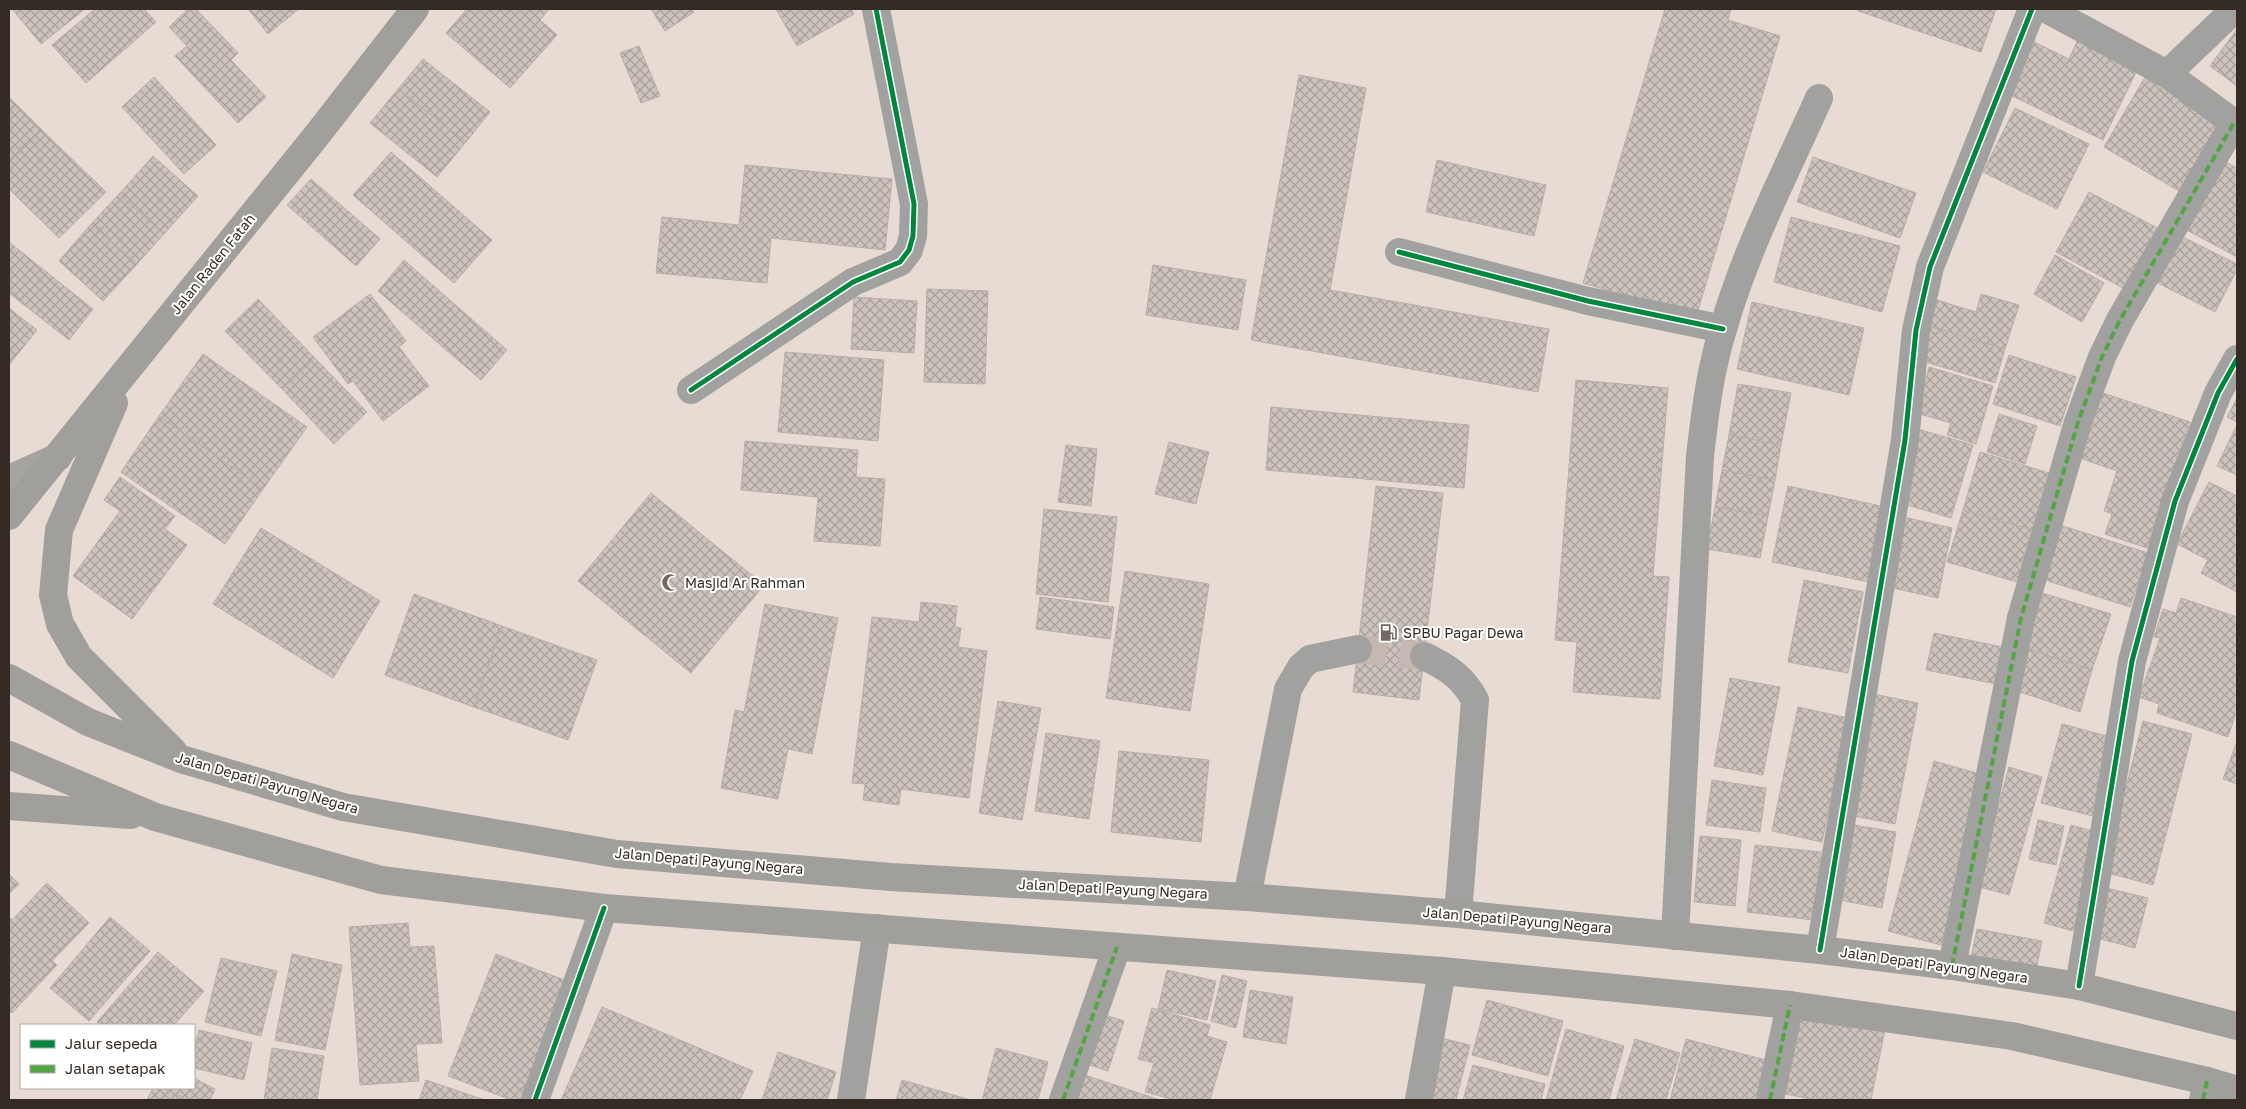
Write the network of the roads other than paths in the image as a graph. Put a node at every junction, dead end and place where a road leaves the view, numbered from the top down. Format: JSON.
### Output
{"nodes":[{"id":1,"x":414,"y":9,"type":"edge"},
{"id":2,"x":876,"y":9,"type":"edge"},
{"id":3,"x":2032,"y":9,"type":"edge"},
{"id":4,"x":2046,"y":9,"type":"edge"},
{"id":5,"x":2235,"y":9,"type":"edge"},
{"id":6,"x":2166,"y":74,"type":"junction"},
{"id":7,"x":1819,"y":98,"type":"dead end"},
{"id":8,"x":2235,"y":124,"type":"edge"},
{"id":9,"x":1399,"y":252,"type":"dead end"},
{"id":10,"x":1723,"y":329,"type":"junction"},
{"id":11,"x":2237,"y":359,"type":"edge"},
{"id":12,"x":127,"y":371,"type":"junction"},
{"id":13,"x":691,"y":390,"type":"dead end"},
{"id":14,"x":58,"y":457,"type":"junction"},
{"id":15,"x":9,"y":479,"type":"edge"},
{"id":16,"x":9,"y":516,"type":"edge"},
{"id":17,"x":1358,"y":649,"type":"tunnel mouth"},
{"id":18,"x":1424,"y":656,"type":"tunnel mouth"},
{"id":19,"x":9,"y":678,"type":"edge"},
{"id":20,"x":9,"y":755,"type":"edge"},
{"id":21,"x":181,"y":759,"type":"junction"},
{"id":22,"x":9,"y":806,"type":"edge"},
{"id":23,"x":155,"y":817,"type":"junction"},
{"id":24,"x":1247,"y":897,"type":"junction"},
{"id":25,"x":604,"y":908,"type":"junction"},
{"id":26,"x":1458,"y":914,"type":"junction"},
{"id":27,"x":877,"y":928,"type":"junction"},
{"id":28,"x":1675,"y":936,"type":"junction"},
{"id":29,"x":1116,"y":947,"type":"junction"},
{"id":30,"x":1820,"y":950,"type":"junction"},
{"id":31,"x":1952,"y":966,"type":"junction"},
{"id":32,"x":1442,"y":971,"type":"junction"},
{"id":33,"x":2079,"y":986,"type":"junction"},
{"id":34,"x":1790,"y":1005,"type":"junction"},
{"id":35,"x":2237,"y":1026,"type":"edge"},
{"id":36,"x":2205,"y":1090,"type":"edge"},
{"id":37,"x":2237,"y":1090,"type":"edge"},
{"id":38,"x":535,"y":1100,"type":"edge"},
{"id":39,"x":851,"y":1100,"type":"edge"},
{"id":40,"x":1063,"y":1100,"type":"edge"},
{"id":41,"x":1418,"y":1100,"type":"edge"},
{"id":42,"x":1770,"y":1100,"type":"edge"}],
"edges":[{"from":1,"to":12,"type":"highway","name":"Jalan Raden Fatah"},
{"from":2,"to":13,"type":"street"},
{"from":3,"to":30,"type":"street"},
{"from":4,"to":6,"type":"street"},
{"from":5,"to":6,"type":"street"},
{"from":6,"to":8,"type":"street"},
{"from":7,"to":10,"type":"street"},
{"from":8,"to":31,"type":"street"},
{"from":9,"to":10,"type":"street"},
{"from":10,"to":28,"type":"street"},
{"from":11,"to":33,"type":"street"},
{"from":12,"to":14,"type":"highway","name":"Jalan Raden Fatah"},
{"from":12,"to":21,"type":"highway"},
{"from":14,"to":15,"type":"main road"},
{"from":14,"to":16,"type":"highway","name":"Jalan Raden Fatah"},
{"from":17,"to":24,"type":"street"},
{"from":18,"to":26,"type":"street"},
{"from":19,"to":21,"type":"highway","name":"Jalan Depati Payung Negara"},
{"from":20,"to":23,"type":"highway"},
{"from":21,"to":24,"type":"highway","name":"Jalan Depati Payung Negara"},
{"from":22,"to":23,"type":"highway"},
{"from":23,"to":25,"type":"highway"},
{"from":24,"to":26,"type":"highway","name":"Jalan Depati Payung Negara"},
{"from":25,"to":27,"type":"highway"},
{"from":25,"to":38,"type":"street"},
{"from":26,"to":28,"type":"highway","name":"Jalan Depati Payung Negara"},
{"from":27,"to":29,"type":"highway"},
{"from":27,"to":39,"type":"street"},
{"from":28,"to":30,"type":"highway","name":"Jalan Depati Payung Negara"},
{"from":29,"to":32,"type":"highway"},
{"from":29,"to":40,"type":"street"},
{"from":30,"to":31,"type":"highway","name":"Jalan Depati Payung Negara"},
{"from":31,"to":33,"type":"highway","name":"Jalan Depati Payung Negara"},
{"from":32,"to":34,"type":"highway"},
{"from":32,"to":41,"type":"street"},
{"from":33,"to":35,"type":"highway","name":"Jalan Depati Payung Negara"},
{"from":34,"to":36,"type":"highway"},
{"from":34,"to":42,"type":"street"},
{"from":36,"to":37,"type":"highway"}]}
